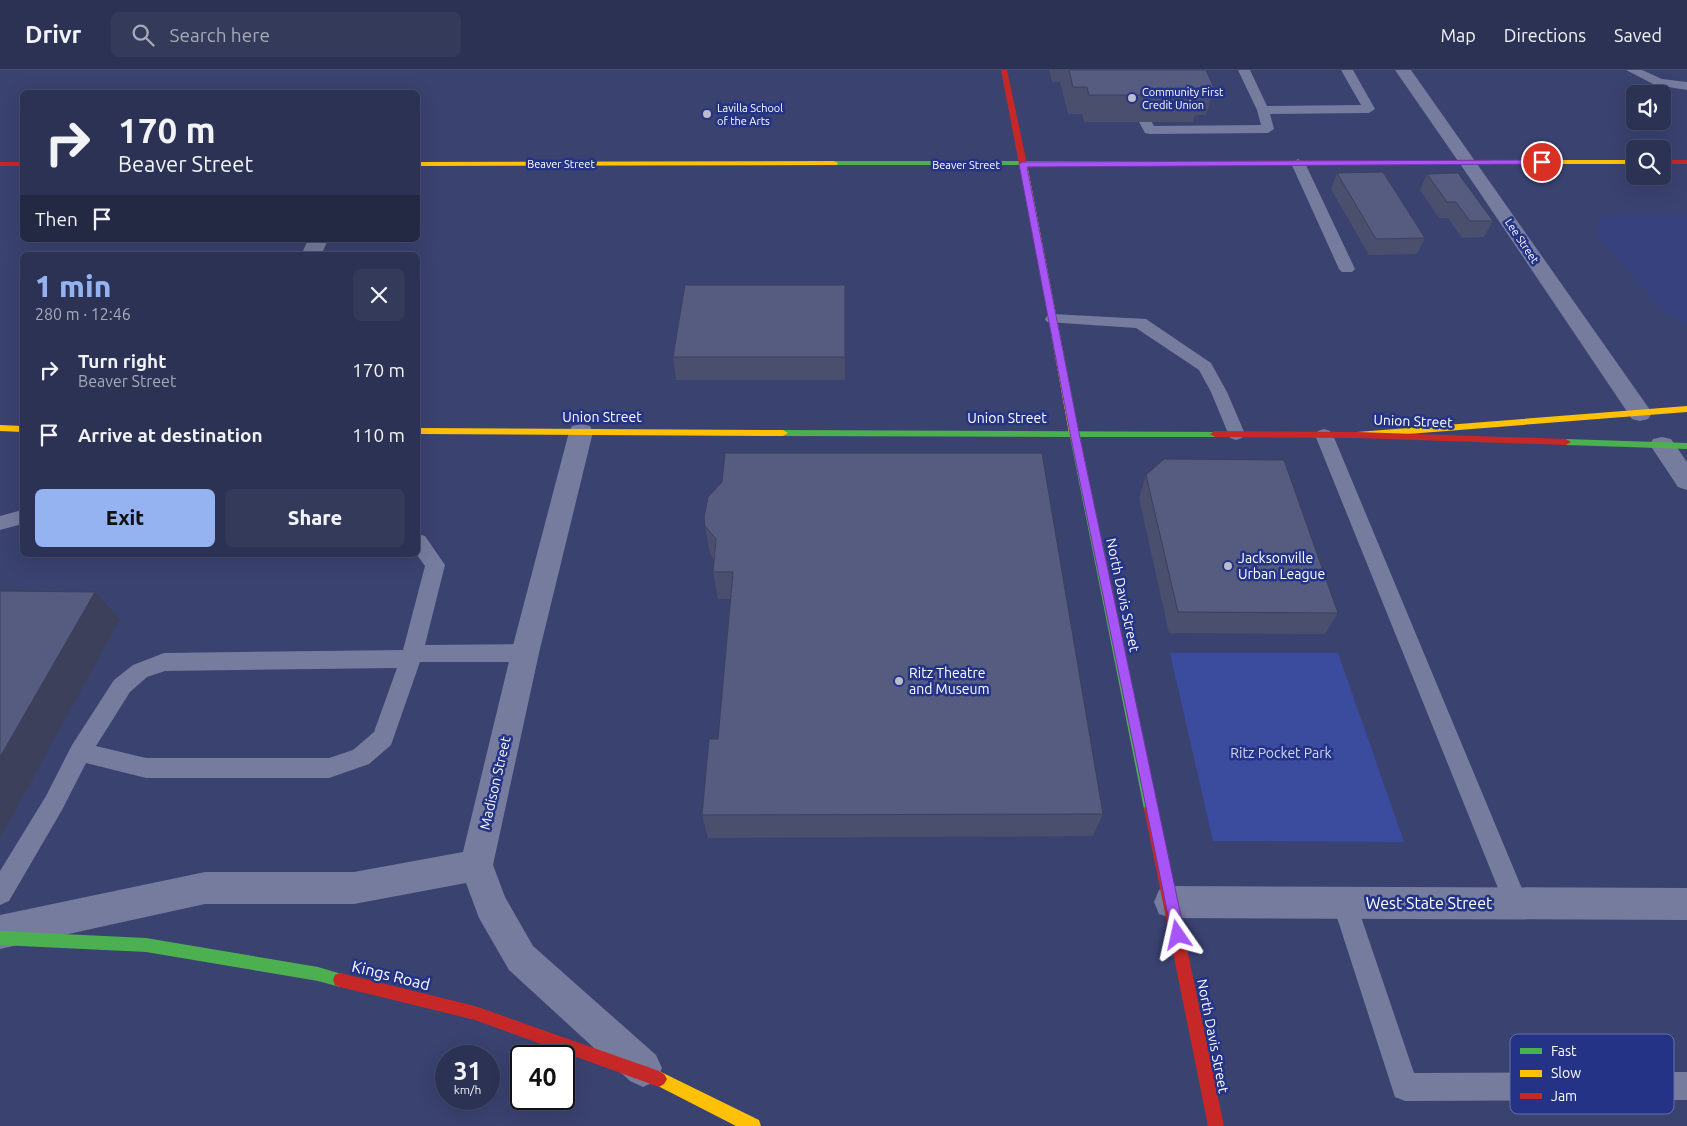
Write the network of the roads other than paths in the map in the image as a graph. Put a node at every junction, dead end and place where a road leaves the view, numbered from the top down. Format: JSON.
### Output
{"nodes":[{"id":1,"x":1004,"y":70,"type":"edge"},
{"id":2,"x":1244,"y":70,"type":"edge"},
{"id":3,"x":1347,"y":70,"type":"edge"},
{"id":4,"x":1403,"y":70,"type":"edge"},
{"id":5,"x":1632,"y":70,"type":"edge"},
{"id":6,"x":1687,"y":86,"type":"edge"},
{"id":7,"x":1263,"y":110,"type":"junction"},
{"id":8,"x":1145,"y":122,"type":"edge"},
{"id":9,"x":1468,"y":162,"type":"junction"},
{"id":10,"x":1626,"y":162,"type":"edge"},
{"id":11,"x":1671,"y":162,"type":"edge"},
{"id":12,"x":1687,"y":162,"type":"edge"},
{"id":13,"x":1298,"y":163,"type":"junction"},
{"id":14,"x":0,"y":164,"type":"edge"},
{"id":15,"x":20,"y":164,"type":"edge"},
{"id":16,"x":420,"y":164,"type":"edge"},
{"id":17,"x":1023,"y":164,"type":"junction"},
{"id":18,"x":1347,"y":269,"type":"dead end"},
{"id":19,"x":1053,"y":320,"type":"junction"},
{"id":20,"x":1687,"y":409,"type":"edge"},
{"id":21,"x":1640,"y":413,"type":"junction"},
{"id":22,"x":0,"y":428,"type":"edge"},
{"id":23,"x":20,"y":429,"type":"edge"},
{"id":24,"x":420,"y":431,"type":"edge"},
{"id":25,"x":581,"y":432,"type":"junction"},
{"id":26,"x":1074,"y":433,"type":"junction"},
{"id":27,"x":1236,"y":434,"type":"junction"},
{"id":28,"x":1324,"y":435,"type":"junction"},
{"id":29,"x":1357,"y":435,"type":"junction"},
{"id":30,"x":1662,"y":445,"type":"junction"},
{"id":31,"x":1687,"y":446,"type":"edge"},
{"id":32,"x":1687,"y":481,"type":"edge"},
{"id":33,"x":20,"y":518,"type":"edge"},
{"id":34,"x":0,"y":523,"type":"edge"},
{"id":35,"x":0,"y":533,"type":"edge"},
{"id":36,"x":20,"y":533,"type":"edge"},
{"id":37,"x":420,"y":544,"type":"edge"},
{"id":38,"x":525,"y":653,"type":"junction"},
{"id":39,"x":410,"y":656,"type":"junction"},
{"id":40,"x":80,"y":752,"type":"junction"},
{"id":41,"x":476,"y":865,"type":"junction"},
{"id":42,"x":0,"y":893,"type":"edge"},
{"id":43,"x":1171,"y":902,"type":"junction"},
{"id":44,"x":1344,"y":902,"type":"junction"},
{"id":45,"x":1516,"y":903,"type":"junction"},
{"id":46,"x":1687,"y":904,"type":"edge"},
{"id":47,"x":0,"y":932,"type":"edge"},
{"id":48,"x":0,"y":938,"type":"edge"},
{"id":49,"x":650,"y":1074,"type":"junction"},
{"id":50,"x":1674,"y":1086,"type":"edge"},
{"id":51,"x":1687,"y":1086,"type":"edge"},
{"id":52,"x":1510,"y":1087,"type":"edge"},
{"id":53,"x":753,"y":1126,"type":"edge"},
{"id":54,"x":1216,"y":1126,"type":"edge"}],
"edges":[{"from":1,"to":17,"type":"main road","name":"North Davis Street"},
{"from":2,"to":7,"type":"lane"},
{"from":3,"to":7,"type":"lane"},
{"from":4,"to":9,"type":"street","name":"Lee Street"},
{"from":5,"to":6,"type":"lane"},
{"from":7,"to":8,"type":"lane"},
{"from":9,"to":10,"type":"main road","name":"Beaver Street"},
{"from":9,"to":13,"type":"main road","name":"Beaver Street"},
{"from":9,"to":21,"type":"street","name":"Lee Street"},
{"from":11,"to":12,"type":"main road"},
{"from":13,"to":17,"type":"main road","name":"Beaver Street"},
{"from":13,"to":18,"type":"lane"},
{"from":14,"to":15,"type":"main road"},
{"from":16,"to":17,"type":"main road","name":"Beaver Street"},
{"from":17,"to":19,"type":"main road","name":"North Davis Street"},
{"from":19,"to":26,"type":"main road","name":"North Davis Street"},
{"from":19,"to":27,"type":"lane"},
{"from":20,"to":21,"type":"main road"},
{"from":21,"to":29,"type":"main road"},
{"from":22,"to":23,"type":"main road"},
{"from":24,"to":25,"type":"main road","name":"Union Street"},
{"from":25,"to":26,"type":"main road","name":"Union Street"},
{"from":25,"to":38,"type":"street","name":"Madison Street"},
{"from":26,"to":27,"type":"main road","name":"Union Street"},
{"from":26,"to":43,"type":"main road","name":"North Davis Street"},
{"from":27,"to":28,"type":"main road","name":"Union Street"},
{"from":28,"to":29,"type":"main road","name":"Union Street"},
{"from":28,"to":45,"type":"lane"},
{"from":29,"to":30,"type":"main road","name":"Union Street"},
{"from":30,"to":31,"type":"main road","name":"Union Street"},
{"from":30,"to":32,"type":"street"},
{"from":33,"to":34,"type":"lane"},
{"from":35,"to":36,"type":"lane"},
{"from":37,"to":39,"type":"lane"},
{"from":38,"to":39,"type":"lane"},
{"from":38,"to":41,"type":"street","name":"Madison Street"},
{"from":39,"to":40,"type":"lane"},
{"from":39,"to":40,"type":"lane"},
{"from":40,"to":42,"type":"lane"},
{"from":41,"to":47,"type":"street"},
{"from":41,"to":49,"type":"street"},
{"from":43,"to":44,"type":"street","name":"West State Street"},
{"from":43,"to":54,"type":"main road","name":"North Davis Street"},
{"from":44,"to":45,"type":"street","name":"West State Street"},
{"from":44,"to":52,"type":"lane"},
{"from":45,"to":46,"type":"street","name":"West State Street"},
{"from":48,"to":49,"type":"main road","name":"Kings Road"},
{"from":49,"to":53,"type":"main road","name":"Kings Road"},
{"from":50,"to":51,"type":"lane"}]}
